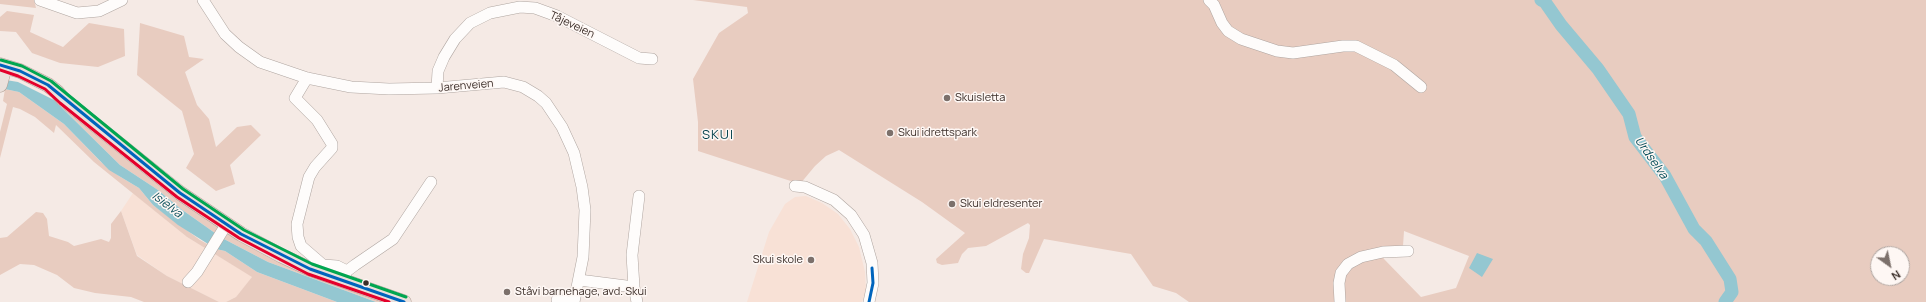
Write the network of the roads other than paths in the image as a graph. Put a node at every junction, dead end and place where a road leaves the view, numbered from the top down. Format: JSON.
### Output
{"nodes":[{"id":1,"x":40,"y":0,"type":"edge"},
{"id":2,"x":122,"y":0,"type":"edge"},
{"id":3,"x":203,"y":0,"type":"edge"},
{"id":4,"x":1209,"y":0,"type":"edge"},
{"id":5,"x":519,"y":3,"type":"edge"},
{"id":6,"x":652,"y":59,"type":"dead end"},
{"id":7,"x":2,"y":74,"type":"edge"},
{"id":8,"x":307,"y":78,"type":"junction"},
{"id":9,"x":1421,"y":87,"type":"dead end"},
{"id":10,"x":437,"y":88,"type":"junction"},
{"id":11,"x":431,"y":182,"type":"dead end"},
{"id":12,"x":795,"y":186,"type":"dead end"},
{"id":13,"x":639,"y":196,"type":"dead end"},
{"id":14,"x":223,"y":230,"type":"junction"},
{"id":15,"x":1408,"y":251,"type":"dead end"},
{"id":16,"x":344,"y":276,"type":"junction"},
{"id":17,"x":579,"y":280,"type":"junction"},
{"id":18,"x":188,"y":282,"type":"dead end"},
{"id":19,"x":634,"y":286,"type":"junction"},
{"id":20,"x":557,"y":300,"type":"dead end"},
{"id":21,"x":404,"y":302,"type":"edge"},
{"id":22,"x":570,"y":302,"type":"edge"},
{"id":23,"x":574,"y":302,"type":"edge"},
{"id":24,"x":637,"y":302,"type":"edge"},
{"id":25,"x":869,"y":302,"type":"edge"},
{"id":26,"x":1340,"y":302,"type":"edge"}],
"edges":[{"from":1,"to":2,"type":"street"},
{"from":3,"to":8,"type":"street","name":"Jarenveien"},
{"from":4,"to":9,"type":"street"},
{"from":5,"to":6,"type":"street","name":"Tåjeveien"},
{"from":5,"to":10,"type":"street","name":"Tåjeveien"},
{"from":7,"to":14,"type":"main road"},
{"from":8,"to":10,"type":"street","name":"Jarenveien"},
{"from":8,"to":16,"type":"street"},
{"from":10,"to":17,"type":"street","name":"Jarenveien"},
{"from":11,"to":16,"type":"street"},
{"from":12,"to":25,"type":"street"},
{"from":13,"to":19,"type":"street"},
{"from":14,"to":16,"type":"main road"},
{"from":14,"to":18,"type":"street"},
{"from":15,"to":26,"type":"street"},
{"from":16,"to":21,"type":"main road"},
{"from":17,"to":19,"type":"street"},
{"from":17,"to":23,"type":"street","name":"Jarenveien"},
{"from":19,"to":24,"type":"street"},
{"from":20,"to":22,"type":"street"}]}
